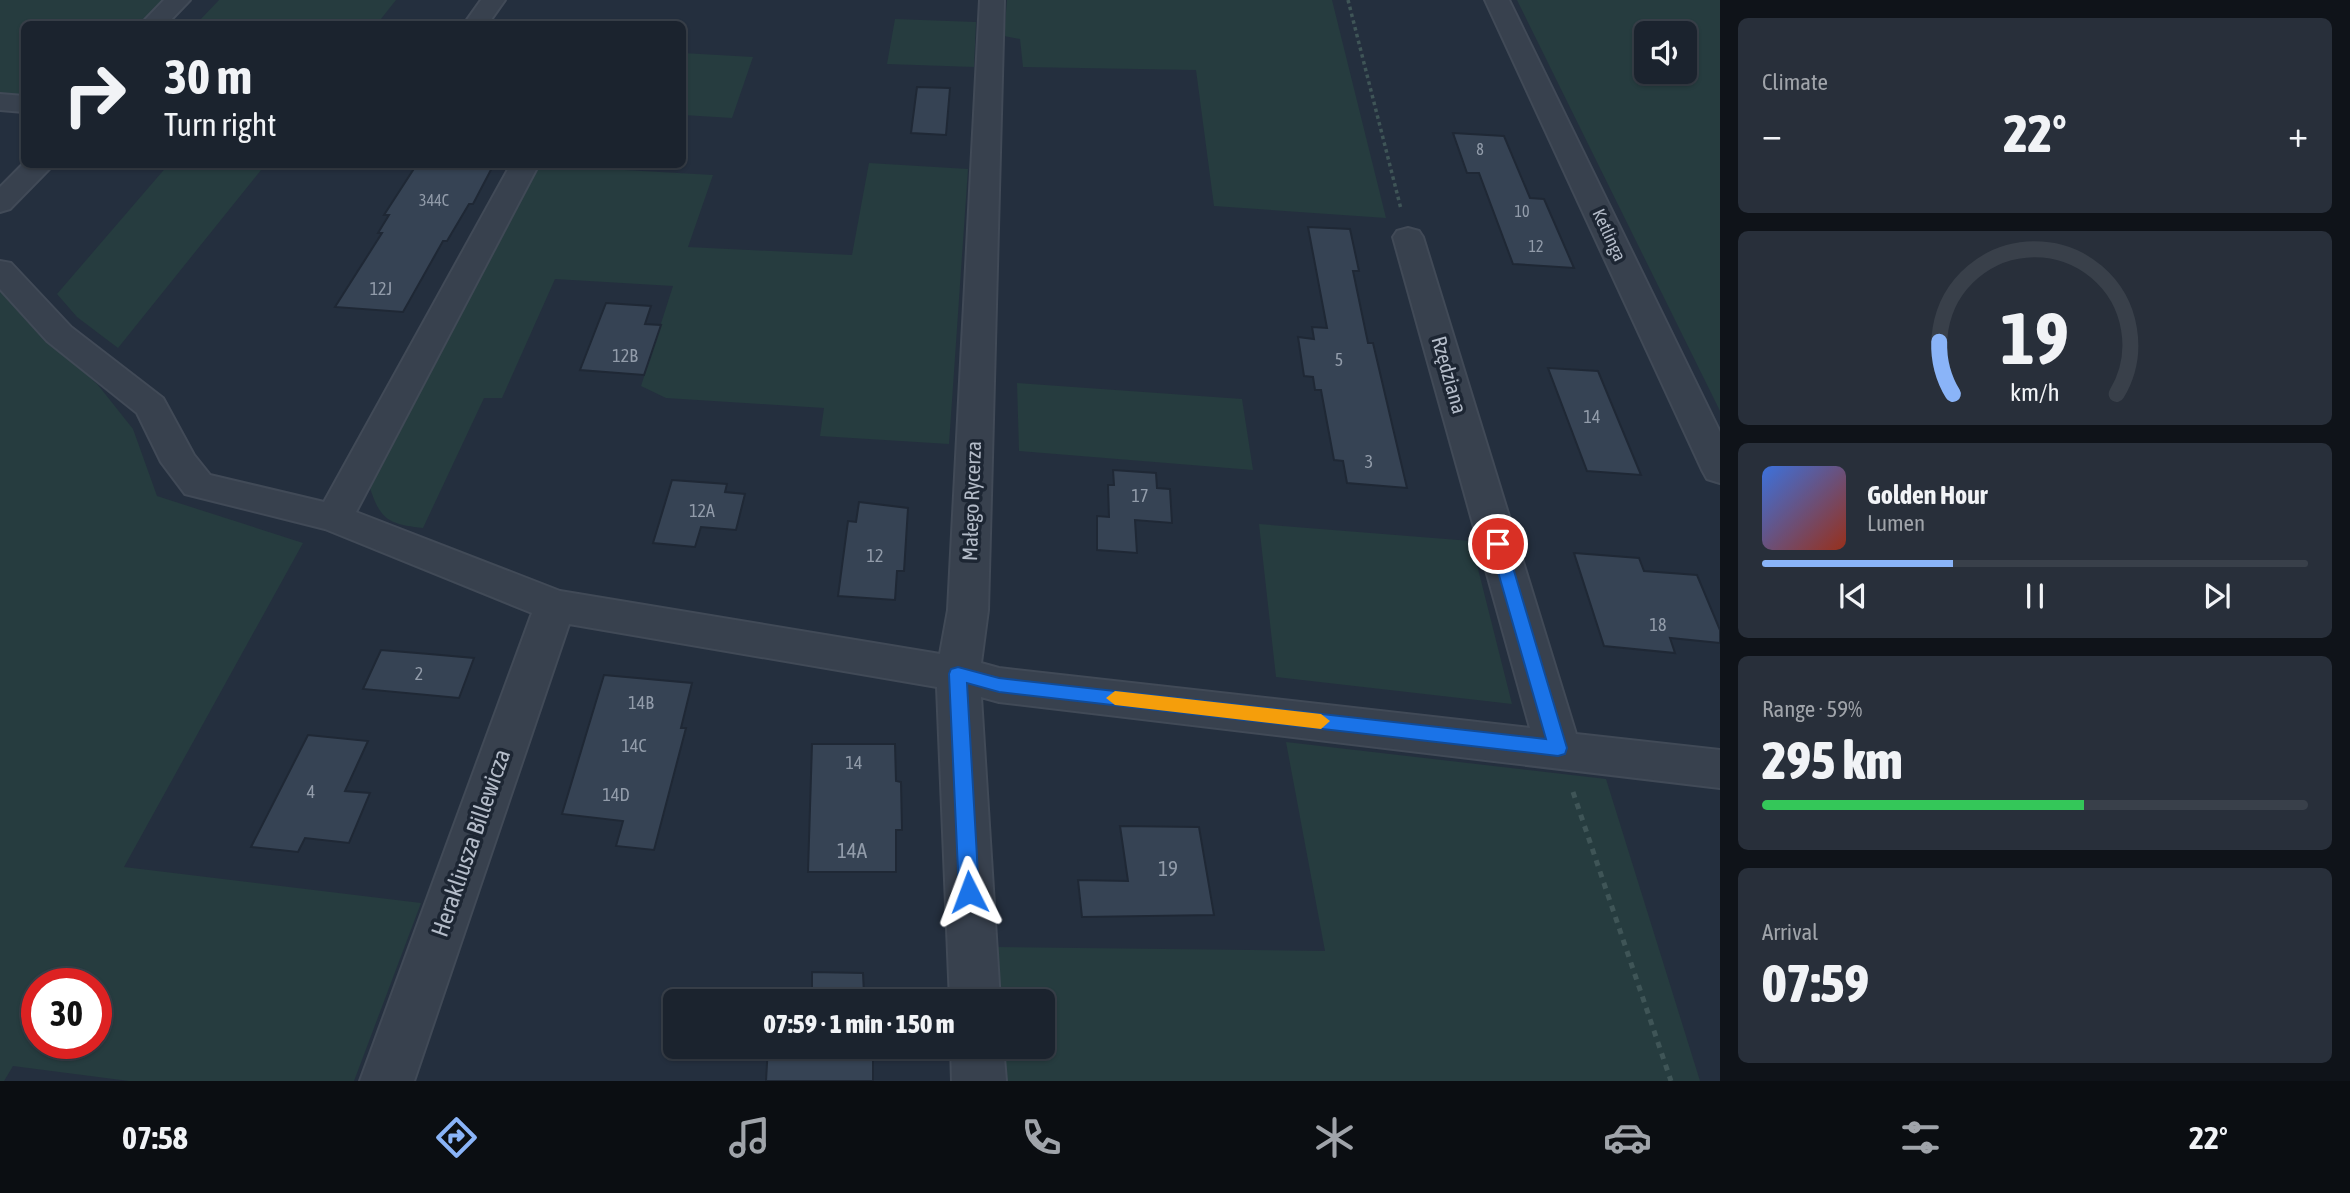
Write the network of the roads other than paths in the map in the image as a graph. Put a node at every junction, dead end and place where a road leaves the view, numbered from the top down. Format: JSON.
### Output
{"nodes":[{"id":1,"x":493,"y":0,"type":"edge"},
{"id":2,"x":992,"y":0,"type":"edge"},
{"id":3,"x":1497,"y":0,"type":"edge"},
{"id":4,"x":187,"y":11,"type":"edge"},
{"id":5,"x":161,"y":21,"type":"edge"},
{"id":6,"x":479,"y":21,"type":"edge"},
{"id":7,"x":0,"y":102,"type":"edge"},
{"id":8,"x":21,"y":104,"type":"edge"},
{"id":9,"x":21,"y":164,"type":"edge"},
{"id":10,"x":36,"y":168,"type":"edge"},
{"id":11,"x":523,"y":168,"type":"edge"},
{"id":12,"x":0,"y":184,"type":"edge"},
{"id":13,"x":0,"y":204,"type":"edge"},
{"id":14,"x":1408,"y":237,"type":"road end"},
{"id":15,"x":0,"y":270,"type":"edge"},
{"id":16,"x":1720,"y":470,"type":"edge"},
{"id":17,"x":334,"y":518,"type":"junction"},
{"id":18,"x":555,"y":606,"type":"junction"},
{"id":19,"x":958,"y":674,"type":"junction"},
{"id":20,"x":1558,"y":748,"type":"junction"},
{"id":21,"x":1720,"y":769,"type":"edge"},
{"id":22,"x":974,"y":989,"type":"edge"},
{"id":23,"x":978,"y":1059,"type":"edge"},
{"id":24,"x":387,"y":1081,"type":"edge"},
{"id":25,"x":979,"y":1081,"type":"edge"}],
"edges":[{"from":1,"to":6,"type":"street"},
{"from":2,"to":19,"type":"street","name":"Małego Rycerza"},
{"from":3,"to":16,"type":"street","name":"Ketlinga"},
{"from":4,"to":5,"type":"street"},
{"from":7,"to":8,"type":"street"},
{"from":9,"to":12,"type":"street"},
{"from":10,"to":13,"type":"street"},
{"from":11,"to":17,"type":"street"},
{"from":14,"to":20,"type":"street","name":"Rzędziana"},
{"from":15,"to":17,"type":"street"},
{"from":17,"to":18,"type":"street"},
{"from":18,"to":19,"type":"street"},
{"from":18,"to":24,"type":"street","name":"Herakliusza Billewicza"},
{"from":19,"to":20,"type":"street"},
{"from":19,"to":22,"type":"street","name":"Małego Rycerza"},
{"from":20,"to":21,"type":"street"},
{"from":23,"to":25,"type":"street"}]}
